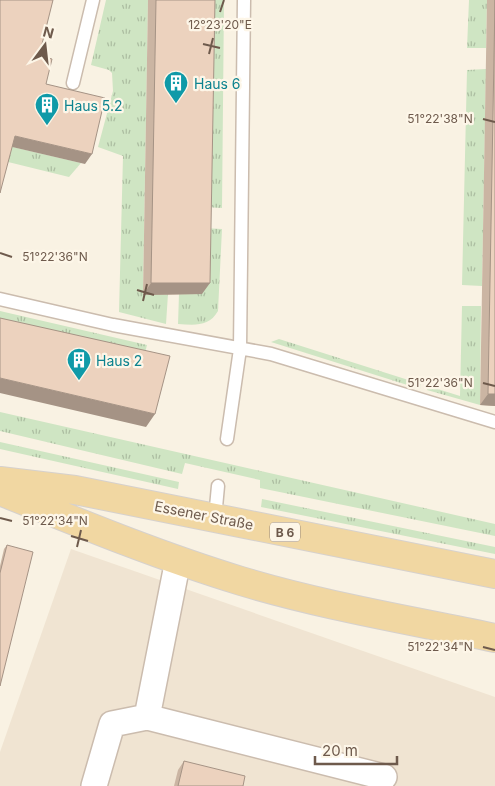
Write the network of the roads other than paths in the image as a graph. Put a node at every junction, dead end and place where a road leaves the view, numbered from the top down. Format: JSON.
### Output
{"nodes":[{"id":1,"x":93,"y":0,"type":"edge"},
{"id":2,"x":244,"y":0,"type":"edge"},
{"id":3,"x":73,"y":83,"type":"dead end"},
{"id":4,"x":0,"y":299,"type":"edge"},
{"id":5,"x":240,"y":349,"type":"junction"},
{"id":6,"x":495,"y":422,"type":"edge"},
{"id":7,"x":227,"y":439,"type":"dead end"},
{"id":8,"x":0,"y":481,"type":"edge"},
{"id":9,"x":218,"y":486,"type":"dead end"},
{"id":10,"x":0,"y":491,"type":"edge"},
{"id":11,"x":215,"y":518,"type":"junction"},
{"id":12,"x":178,"y":560,"type":"junction"},
{"id":13,"x":495,"y":574,"type":"edge"},
{"id":14,"x":495,"y":638,"type":"edge"},
{"id":15,"x":147,"y":717,"type":"junction"},
{"id":16,"x":384,"y":777,"type":"dead end"},
{"id":17,"x":94,"y":786,"type":"edge"}],
"edges":[{"from":1,"to":3,"type":"lane"},
{"from":2,"to":5,"type":"lane"},
{"from":4,"to":5,"type":"lane"},
{"from":5,"to":6,"type":"lane"},
{"from":5,"to":7,"type":"lane"},
{"from":8,"to":11,"type":"main road","name":"Essener Straße","number":"B 6"},
{"from":9,"to":11,"type":"lane"},
{"from":10,"to":12,"type":"main road"},
{"from":11,"to":13,"type":"main road","name":"Essener Straße","number":"B 6"},
{"from":12,"to":14,"type":"main road"},
{"from":12,"to":15,"type":"street"},
{"from":15,"to":16,"type":"street"},
{"from":15,"to":17,"type":"street"}]}
